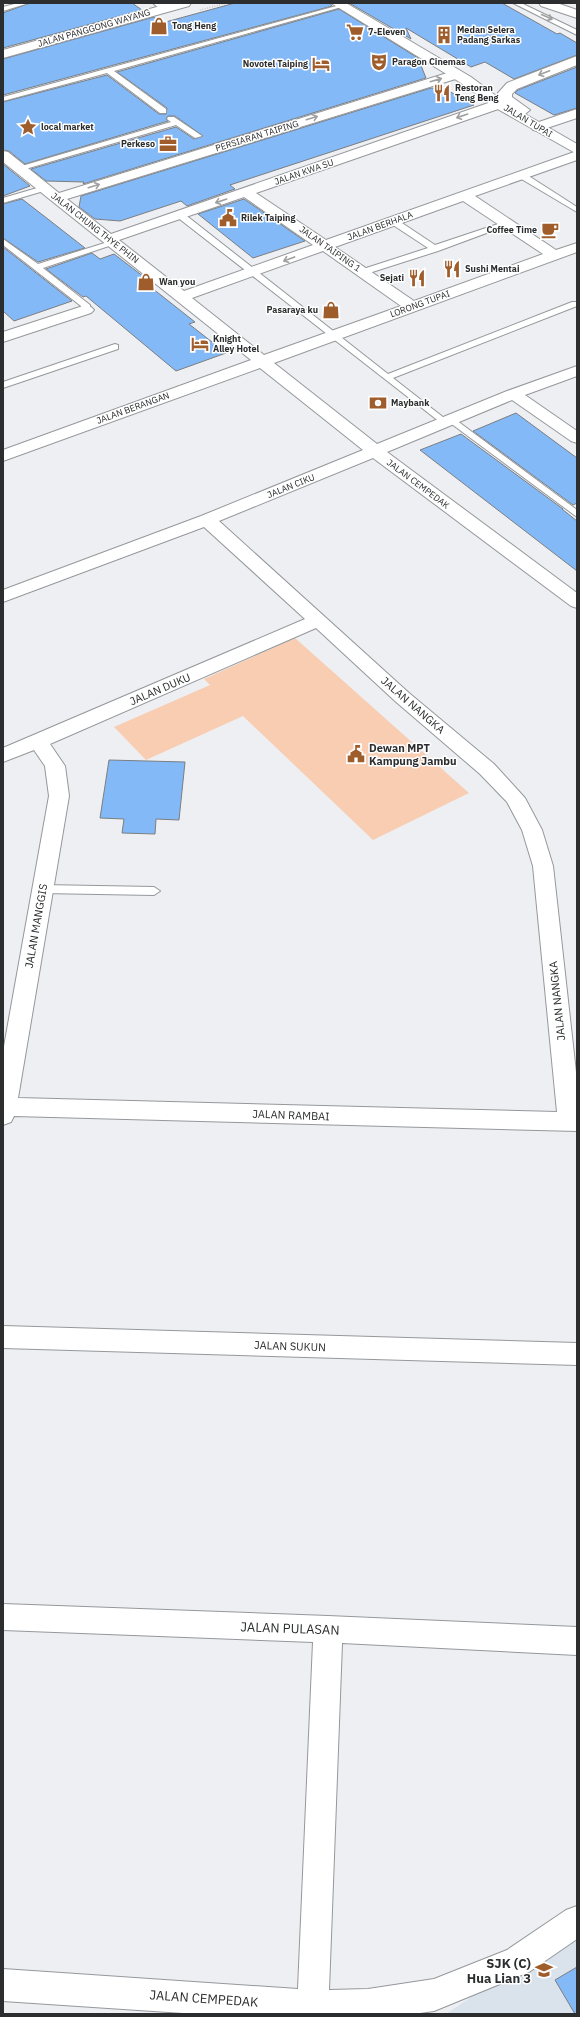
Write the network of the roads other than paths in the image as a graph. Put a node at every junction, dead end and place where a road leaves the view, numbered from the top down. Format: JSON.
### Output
{"nodes":[{"id":1,"x":26,"y":3,"type":"edge"},
{"id":2,"x":185,"y":3,"type":"edge"},
{"id":3,"x":516,"y":3,"type":"edge"},
{"id":4,"x":544,"y":3,"type":"edge"},
{"id":5,"x":163,"y":6,"type":"edge"},
{"id":6,"x":340,"y":8,"type":"edge"},
{"id":7,"x":3,"y":9,"type":"edge"},
{"id":8,"x":577,"y":14,"type":"edge"},
{"id":9,"x":577,"y":33,"type":"edge"},
{"id":10,"x":3,"y":54,"type":"edge"},
{"id":11,"x":577,"y":60,"type":"edge"},
{"id":12,"x":108,"y":70,"type":"junction"},
{"id":13,"x":461,"y":77,"type":"junction"},
{"id":14,"x":512,"y":86,"type":"junction"},
{"id":15,"x":3,"y":99,"type":"edge"},
{"id":16,"x":502,"y":102,"type":"junction"},
{"id":17,"x":163,"y":111,"type":"dead end"},
{"id":18,"x":577,"y":113,"type":"edge"},
{"id":19,"x":543,"y":126,"type":"junction"},
{"id":20,"x":198,"y":136,"type":"dead end"},
{"id":21,"x":577,"y":140,"type":"edge"},
{"id":22,"x":577,"y":150,"type":"edge"},
{"id":23,"x":3,"y":155,"type":"edge"},
{"id":24,"x":577,"y":155,"type":"edge"},
{"id":25,"x":19,"y":168,"type":"junction"},
{"id":26,"x":521,"y":175,"type":"junction"},
{"id":27,"x":44,"y":188,"type":"junction"},
{"id":28,"x":246,"y":192,"type":"junction"},
{"id":29,"x":464,"y":195,"type":"junction"},
{"id":30,"x":57,"y":198,"type":"junction"},
{"id":31,"x":3,"y":201,"type":"edge"},
{"id":32,"x":577,"y":210,"type":"edge"},
{"id":33,"x":180,"y":215,"type":"junction"},
{"id":34,"x":393,"y":221,"type":"junction"},
{"id":35,"x":507,"y":224,"type":"junction"},
{"id":36,"x":3,"y":240,"type":"edge"},
{"id":37,"x":112,"y":241,"type":"junction"},
{"id":38,"x":326,"y":245,"type":"junction"},
{"id":39,"x":577,"y":247,"type":"edge"},
{"id":40,"x":435,"y":249,"type":"junction"},
{"id":41,"x":554,"y":255,"type":"junction"},
{"id":42,"x":37,"y":267,"type":"junction"},
{"id":43,"x":252,"y":272,"type":"junction"},
{"id":44,"x":363,"y":272,"type":"junction"},
{"id":45,"x":182,"y":297,"type":"junction"},
{"id":46,"x":575,"y":304,"type":"dead end"},
{"id":47,"x":412,"y":307,"type":"junction"},
{"id":48,"x":86,"y":310,"type":"joint"},
{"id":49,"x":6,"y":331,"type":"edge"},
{"id":50,"x":334,"y":335,"type":"junction"},
{"id":51,"x":115,"y":347,"type":"dead end"},
{"id":52,"x":263,"y":361,"type":"junction"},
{"id":53,"x":577,"y":370,"type":"edge"},
{"id":54,"x":387,"y":377,"type":"junction"},
{"id":55,"x":3,"y":385,"type":"edge"},
{"id":56,"x":513,"y":394,"type":"junction"},
{"id":57,"x":449,"y":422,"type":"junction"},
{"id":58,"x":575,"y":434,"type":"edge"},
{"id":59,"x":376,"y":452,"type":"junction"},
{"id":60,"x":3,"y":456,"type":"edge"},
{"id":61,"x":577,"y":514,"type":"edge"},
{"id":62,"x":207,"y":520,"type":"junction"},
{"id":63,"x":3,"y":596,"type":"edge"},
{"id":64,"x":577,"y":602,"type":"edge"},
{"id":65,"x":317,"y":621,"type":"junction"},
{"id":66,"x":37,"y":742,"type":"junction"},
{"id":67,"x":3,"y":755,"type":"edge"},
{"id":68,"x":42,"y":889,"type":"junction"},
{"id":69,"x":154,"y":891,"type":"dead end"},
{"id":70,"x":4,"y":1112,"type":"edge"},
{"id":71,"x":573,"y":1122,"type":"edge"},
{"id":72,"x":3,"y":1337,"type":"edge"},
{"id":73,"x":577,"y":1354,"type":"edge"},
{"id":74,"x":3,"y":1617,"type":"edge"},
{"id":75,"x":328,"y":1629,"type":"junction"},
{"id":76,"x":577,"y":1641,"type":"edge"},
{"id":77,"x":577,"y":1921,"type":"edge"},
{"id":78,"x":3,"y":1985,"type":"edge"},
{"id":79,"x":313,"y":2006,"type":"junction"}],
"edges":[{"from":1,"to":7,"type":"lane"},
{"from":2,"to":5,"type":"street","name":"JALAN PANGGONG WAYANG"},
{"from":3,"to":9,"type":"lane","one_way":true},
{"from":4,"to":8,"type":"street"},
{"from":5,"to":10,"type":"street","name":"JALAN PANGGONG WAYANG"},
{"from":6,"to":12,"type":"lane"},
{"from":6,"to":13,"type":"street","name":"JALAN TUPAI"},
{"from":11,"to":14,"type":"street","one_way":true},
{"from":12,"to":15,"type":"lane"},
{"from":12,"to":17,"type":"lane"},
{"from":13,"to":14,"type":"street"},
{"from":13,"to":16,"type":"street","name":"JALAN TUPAI"},
{"from":30,"to":13,"type":"street","name":"PERSIARAN TAIPING","one_way":true},
{"from":14,"to":16,"type":"street"},
{"from":16,"to":19,"type":"street","name":"JALAN TUPAI"},
{"from":16,"to":28,"type":"street","name":"JALAN KWA SU","one_way":true},
{"from":18,"to":19,"type":"street"},
{"from":19,"to":21,"type":"street","name":"JALAN TUPAI"},
{"from":19,"to":22,"type":"street","name":"JALAN TUPAI"},
{"from":20,"to":25,"type":"lane"},
{"from":23,"to":25,"type":"street","name":"JALAN CHUNG THYE PHIN"},
{"from":24,"to":26,"type":"street","name":"JALAN BERHALA"},
{"from":25,"to":27,"type":"street","name":"JALAN CHUNG THYE PHIN"},
{"from":26,"to":29,"type":"street","name":"JALAN BERHALA"},
{"from":26,"to":32,"type":"lane"},
{"from":27,"to":30,"type":"street","name":"JALAN CHUNG THYE PHIN"},
{"from":27,"to":31,"type":"lane"},
{"from":28,"to":33,"type":"street","name":"JALAN KWA SU","one_way":true},
{"from":28,"to":38,"type":"street","name":"JALAN TAIPING 1"},
{"from":29,"to":34,"type":"street","name":"JALAN BERHALA"},
{"from":29,"to":35,"type":"street"},
{"from":30,"to":37,"type":"street","name":"JALAN CHUNG THYE PHIN"},
{"from":33,"to":37,"type":"street","name":"JALAN KWA SU"},
{"from":33,"to":43,"type":"lane"},
{"from":34,"to":38,"type":"street","name":"JALAN BERHALA"},
{"from":34,"to":40,"type":"lane"},
{"from":35,"to":40,"type":"lane"},
{"from":35,"to":41,"type":"street"},
{"from":36,"to":42,"type":"lane"},
{"from":37,"to":42,"type":"lane"},
{"from":37,"to":45,"type":"street","name":"JALAN CHUNG THYE PHIN"},
{"from":38,"to":43,"type":"street","name":"JALAN BERHALA","one_way":true},
{"from":38,"to":44,"type":"street","name":"JALAN TAIPING 1"},
{"from":39,"to":41,"type":"street","name":"LORONG TUPAI"},
{"from":40,"to":44,"type":"lane"},
{"from":41,"to":47,"type":"street","name":"LORONG TUPAI"},
{"from":42,"to":48,"type":"lane"},
{"from":43,"to":45,"type":"street","name":"JALAN BERHALA"},
{"from":43,"to":50,"type":"lane"},
{"from":44,"to":47,"type":"street","name":"JALAN TAIPING 1"},
{"from":45,"to":52,"type":"street","name":"JALAN CHUNG THYE PHIN"},
{"from":46,"to":54,"type":"lane"},
{"from":47,"to":50,"type":"street","name":"LORONG TUPAI"},
{"from":48,"to":49,"type":"street"},
{"from":50,"to":52,"type":"street","name":"LORONG TUPAI"},
{"from":50,"to":54,"type":"lane"},
{"from":51,"to":55,"type":"lane"},
{"from":52,"to":59,"type":"street","name":"JALAN CEMPEDAK"},
{"from":52,"to":60,"type":"street","name":"JALAN BERANGAN"},
{"from":53,"to":56,"type":"street","name":"JALAN CIKU"},
{"from":54,"to":57,"type":"lane"},
{"from":56,"to":57,"type":"street","name":"JALAN CIKU"},
{"from":56,"to":58,"type":"street"},
{"from":57,"to":59,"type":"street","name":"JALAN CIKU"},
{"from":57,"to":61,"type":"lane"},
{"from":59,"to":62,"type":"street","name":"JALAN CIKU"},
{"from":59,"to":64,"type":"street","name":"JALAN CEMPEDAK"},
{"from":62,"to":63,"type":"street","name":"JALAN CIKU"},
{"from":62,"to":65,"type":"street","name":"JALAN NANGKA"},
{"from":65,"to":66,"type":"street","name":"JALAN DUKU"},
{"from":65,"to":71,"type":"street","name":"JALAN NANGKA"},
{"from":66,"to":67,"type":"street","name":"JALAN DUKU"},
{"from":66,"to":68,"type":"street","name":"JALAN MANGGIS"},
{"from":68,"to":69,"type":"lane"},
{"from":68,"to":70,"type":"street","name":"JALAN MANGGIS"},
{"from":70,"to":71,"type":"street","name":"JALAN RAMBAI"},
{"from":72,"to":73,"type":"street","name":"JALAN SUKUN"},
{"from":74,"to":75,"type":"street","name":"JALAN PULASAN"},
{"from":75,"to":76,"type":"street","name":"JALAN PULASAN"},
{"from":75,"to":79,"type":"street"},
{"from":77,"to":79,"type":"street","name":"JALAN CEMPEDAK"},
{"from":78,"to":79,"type":"street","name":"JALAN CEMPEDAK"}]}
